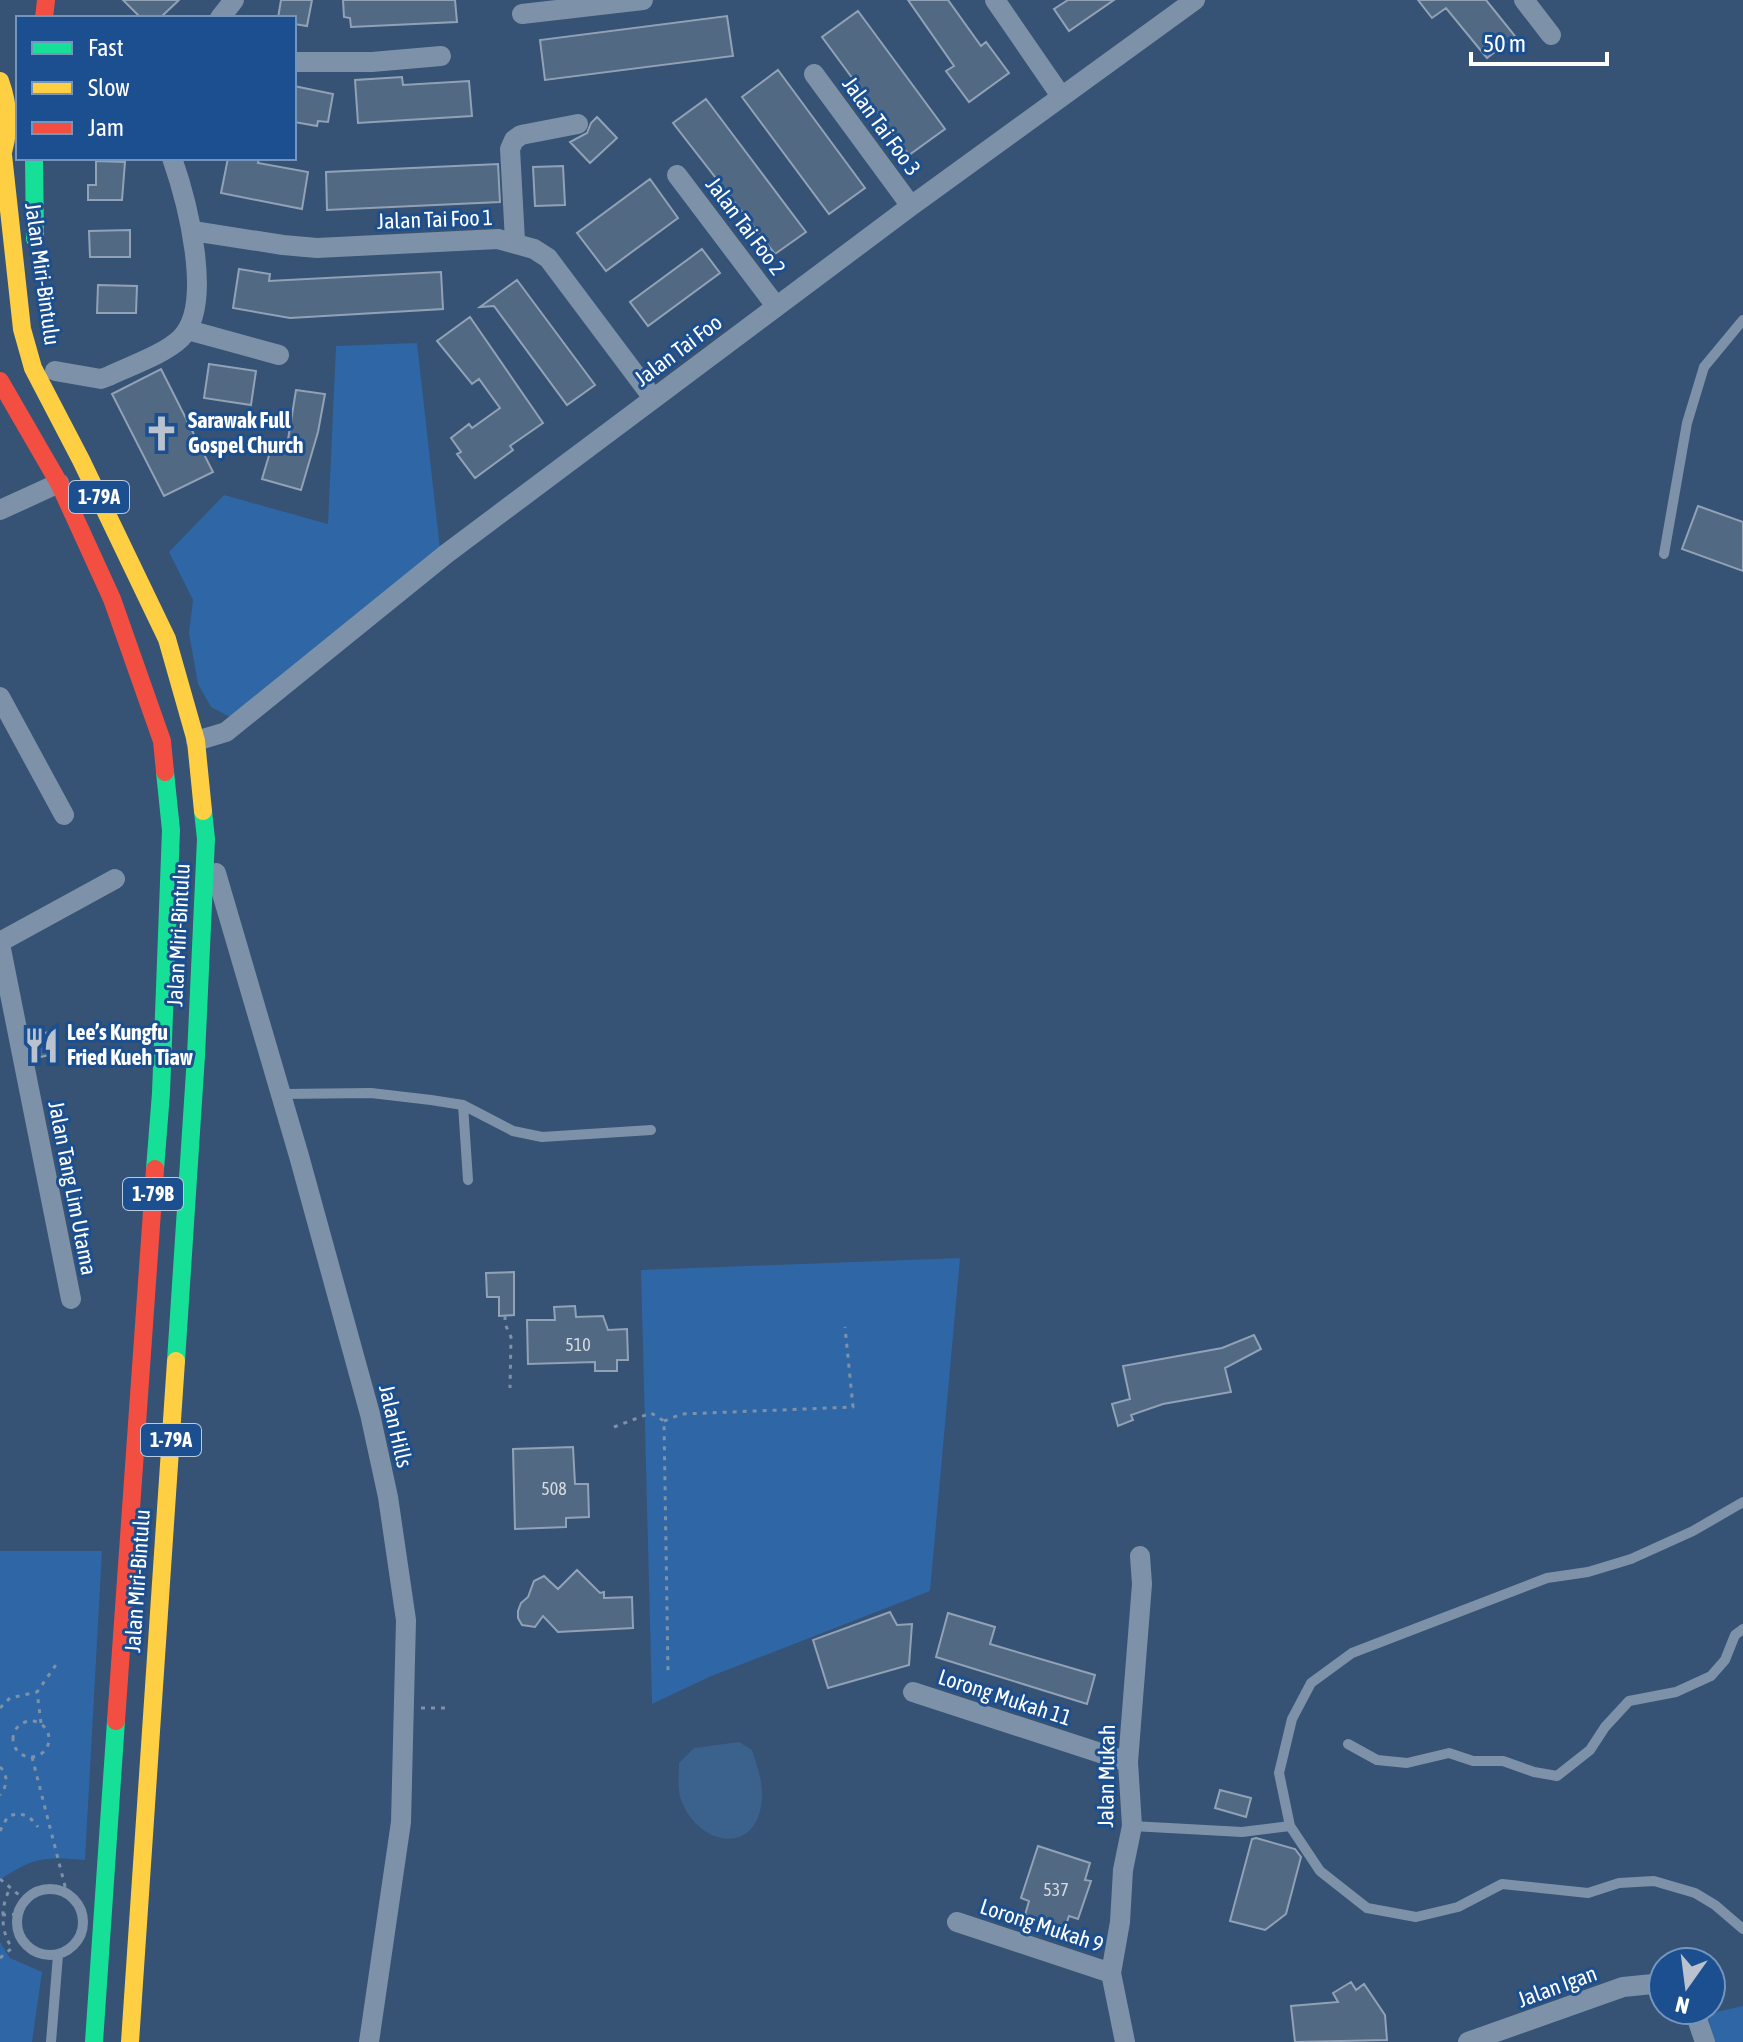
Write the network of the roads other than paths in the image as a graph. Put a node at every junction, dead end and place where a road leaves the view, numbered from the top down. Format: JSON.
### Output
{"nodes":[{"id":1,"x":234,"y":0,"type":"edge"},
{"id":2,"x":643,"y":0,"type":"edge"},
{"id":3,"x":995,"y":0,"type":"edge"},
{"id":4,"x":1195,"y":0,"type":"edge"},
{"id":5,"x":1524,"y":0,"type":"edge"},
{"id":6,"x":522,"y":14,"type":"dead end"},
{"id":7,"x":222,"y":16,"type":"edge"},
{"id":8,"x":1551,"y":35,"type":"dead end"},
{"id":9,"x":441,"y":56,"type":"dead end"},
{"id":10,"x":296,"y":62,"type":"edge"},
{"id":11,"x":814,"y":74,"type":"dead end"},
{"id":12,"x":0,"y":81,"type":"edge"},
{"id":13,"x":1061,"y":96,"type":"junction"},
{"id":14,"x":578,"y":124,"type":"dead end"},
{"id":15,"x":2,"y":158,"type":"edge"},
{"id":16,"x":34,"y":160,"type":"edge"},
{"id":17,"x":173,"y":160,"type":"edge"},
{"id":18,"x":677,"y":175,"type":"dead end"},
{"id":19,"x":911,"y":206,"type":"junction"},
{"id":20,"x":193,"y":231,"type":"junction"},
{"id":21,"x":515,"y":241,"type":"junction"},
{"id":22,"x":36,"y":258,"type":"dead end"},
{"id":23,"x":776,"y":306,"type":"junction"},
{"id":24,"x":1743,"y":320,"type":"edge"},
{"id":25,"x":188,"y":330,"type":"junction"},
{"id":26,"x":279,"y":355,"type":"dead end"},
{"id":27,"x":54,"y":364,"type":"joint"},
{"id":28,"x":0,"y":381,"type":"edge"},
{"id":29,"x":653,"y":398,"type":"junction"},
{"id":30,"x":81,"y":460,"type":"junction"},
{"id":31,"x":59,"y":483,"type":"junction"},
{"id":32,"x":0,"y":509,"type":"edge"},
{"id":33,"x":1664,"y":554,"type":"dead end"},
{"id":34,"x":0,"y":697,"type":"edge"},
{"id":35,"x":196,"y":741,"type":"junction"},
{"id":36,"x":64,"y":815,"type":"dead end"},
{"id":37,"x":206,"y":839,"type":"junction"},
{"id":38,"x":115,"y":879,"type":"dead end"},
{"id":39,"x":0,"y":943,"type":"edge"},
{"id":40,"x":281,"y":1094,"type":"junction"},
{"id":41,"x":463,"y":1105,"type":"junction"},
{"id":42,"x":651,"y":1130,"type":"dead end"},
{"id":43,"x":468,"y":1180,"type":"dead end"},
{"id":44,"x":71,"y":1299,"type":"dead end"},
{"id":45,"x":1743,"y":1502,"type":"edge"},
{"id":46,"x":1140,"y":1556,"type":"dead end"},
{"id":47,"x":1743,"y":1629,"type":"edge"},
{"id":48,"x":913,"y":1692,"type":"dead end"},
{"id":49,"x":1348,"y":1744,"type":"dead end"},
{"id":50,"x":1128,"y":1762,"type":"junction"},
{"id":51,"x":1132,"y":1826,"type":"junction"},
{"id":52,"x":1290,"y":1826,"type":"junction"},
{"id":53,"x":957,"y":1922,"type":"dead end"},
{"id":54,"x":1743,"y":1929,"type":"edge"},
{"id":55,"x":58,"y":1955,"type":"junction"},
{"id":56,"x":1111,"y":1973,"type":"junction"},
{"id":57,"x":1647,"y":1985,"type":"edge"},
{"id":58,"x":51,"y":2042,"type":"edge"},
{"id":59,"x":94,"y":2042,"type":"edge"},
{"id":60,"x":130,"y":2042,"type":"edge"},
{"id":61,"x":369,"y":2042,"type":"edge"},
{"id":62,"x":1125,"y":2042,"type":"edge"},
{"id":63,"x":1468,"y":2042,"type":"edge"}],
"edges":[{"from":1,"to":7,"type":"street"},
{"from":2,"to":6,"type":"street"},
{"from":3,"to":13,"type":"street"},
{"from":4,"to":13,"type":"street","name":"Jalan Tai Foo"},
{"from":5,"to":8,"type":"street"},
{"from":9,"to":10,"type":"street"},
{"from":11,"to":19,"type":"street","name":"Jalan Tai Foo 3"},
{"from":12,"to":15,"type":"highway","name":"Jalan Miri-Bintulu"},
{"from":13,"to":19,"type":"street","name":"Jalan Tai Foo"},
{"from":14,"to":21,"type":"street"},
{"from":15,"to":30,"type":"highway","name":"Jalan Miri-Bintulu","number":"1-79A"},
{"from":16,"to":22,"type":"highway"},
{"from":17,"to":20,"type":"street"},
{"from":18,"to":23,"type":"street","name":"Jalan Tai Foo 2"},
{"from":19,"to":23,"type":"street","name":"Jalan Tai Foo"},
{"from":20,"to":21,"type":"street","name":"Jalan Tai Foo 1"},
{"from":20,"to":25,"type":"street"},
{"from":21,"to":29,"type":"street","name":"Jalan Tai Foo 1"},
{"from":23,"to":29,"type":"street","name":"Jalan Tai Foo"},
{"from":24,"to":33,"type":"lane"},
{"from":25,"to":26,"type":"street"},
{"from":25,"to":27,"type":"street"},
{"from":27,"to":30,"type":"highway"},
{"from":28,"to":31,"type":"highway","name":"Jalan Miri-Bintulu","number":"1-79B"},
{"from":29,"to":35,"type":"street","name":"Jalan Tai Foo"},
{"from":30,"to":35,"type":"highway","name":"Jalan Miri-Bintulu","number":"1-79A"},
{"from":31,"to":32,"type":"street"},
{"from":31,"to":59,"type":"highway","name":"Jalan Miri-Bintulu","number":"1-79B"},
{"from":34,"to":36,"type":"street"},
{"from":35,"to":37,"type":"highway","name":"Jalan Miri-Bintulu","number":"1-79A"},
{"from":37,"to":40,"type":"street","name":"Jalan Hills"},
{"from":37,"to":60,"type":"highway","name":"Jalan Miri-Bintulu","number":"1-79A"},
{"from":38,"to":39,"type":"street"},
{"from":39,"to":44,"type":"street","name":"Jalan Tang Lim Utama"},
{"from":40,"to":41,"type":"lane"},
{"from":40,"to":61,"type":"street","name":"Jalan Hills"},
{"from":41,"to":42,"type":"lane"},
{"from":41,"to":43,"type":"lane"},
{"from":45,"to":52,"type":"lane"},
{"from":46,"to":50,"type":"street","name":"Jalan Mukah"},
{"from":47,"to":49,"type":"lane"},
{"from":48,"to":50,"type":"street","name":"Lorong Mukah 11"},
{"from":50,"to":51,"type":"street","name":"Jalan Mukah"},
{"from":51,"to":52,"type":"lane"},
{"from":51,"to":56,"type":"street","name":"Jalan Mukah"},
{"from":52,"to":54,"type":"lane"},
{"from":53,"to":56,"type":"street","name":"Lorong Mukah 9"},
{"from":55,"to":55,"type":"lane"},
{"from":55,"to":58,"type":"lane"},
{"from":56,"to":62,"type":"street","name":"Jalan Mukah"},
{"from":57,"to":63,"type":"street","name":"Jalan Igan"}]}
